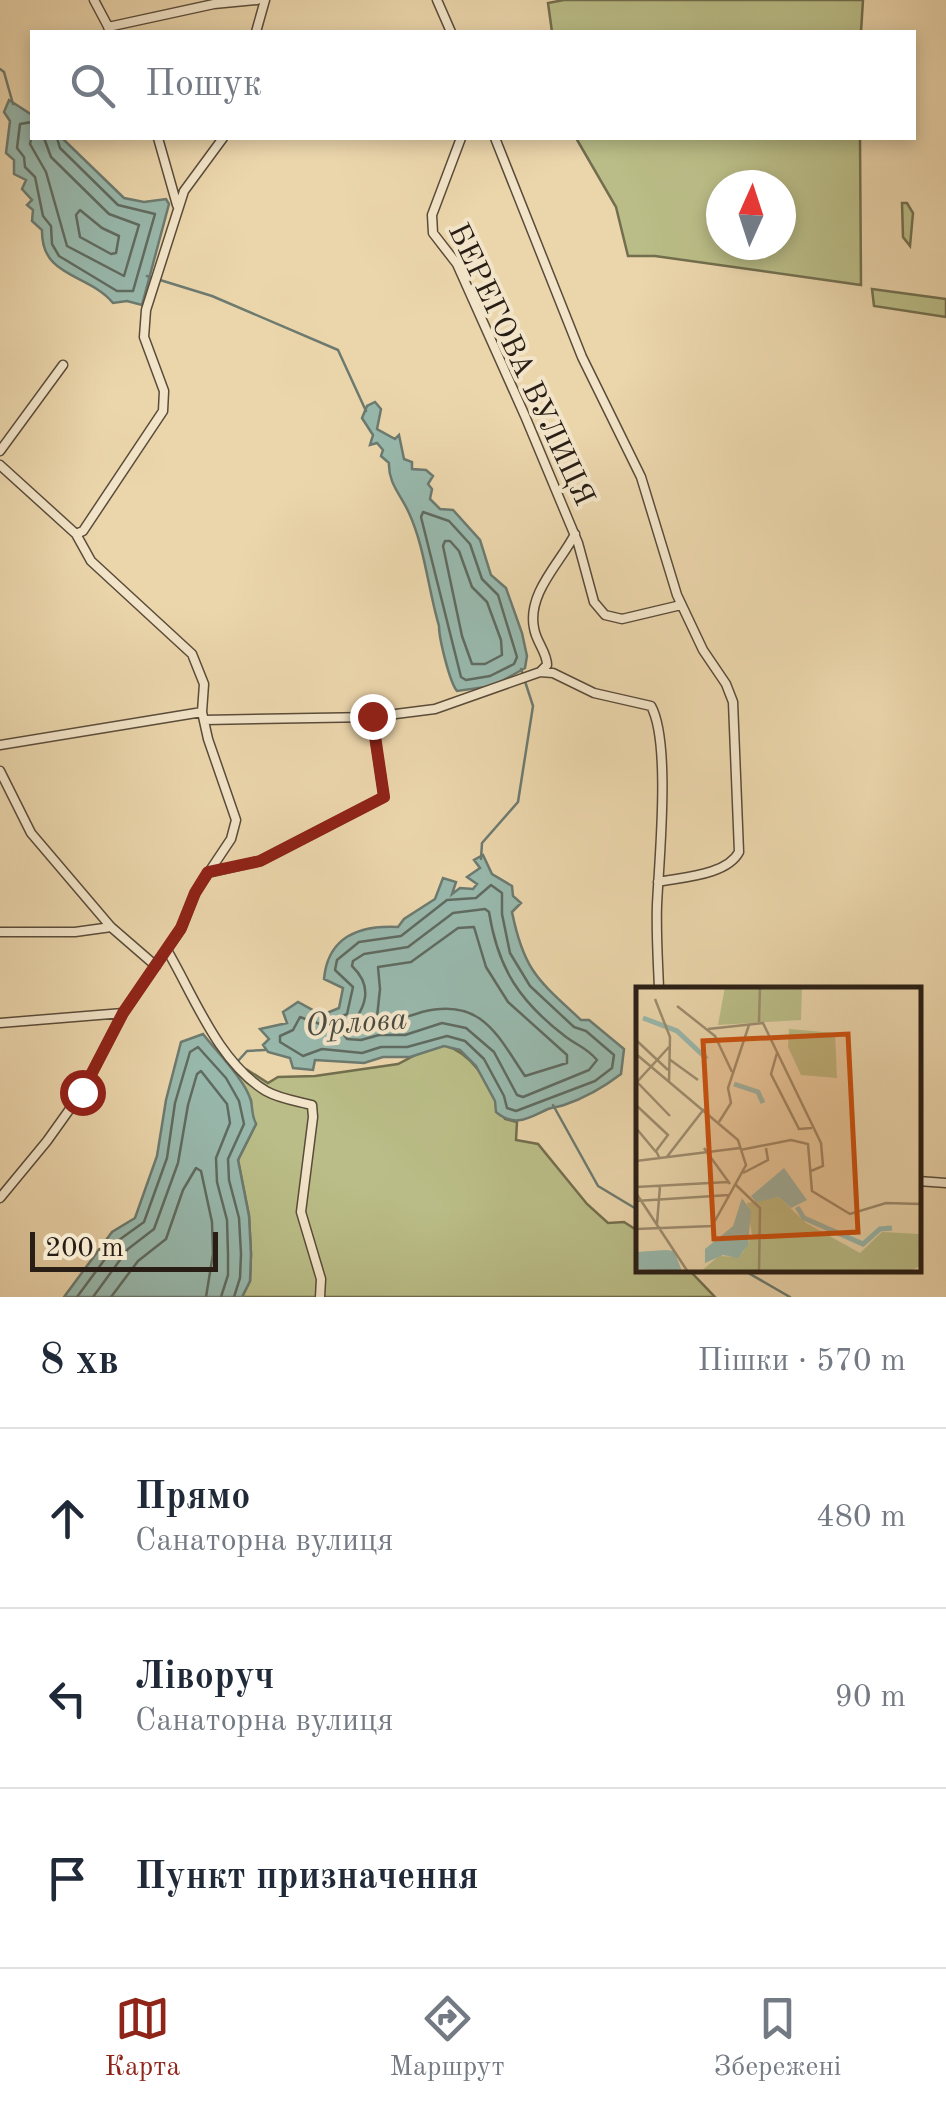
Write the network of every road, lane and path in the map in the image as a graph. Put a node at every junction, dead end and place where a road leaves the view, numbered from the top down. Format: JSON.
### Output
{"nodes":[{"id":1,"x":94,"y":0,"type":"edge"},
{"id":2,"x":257,"y":0,"type":"edge"},
{"id":3,"x":265,"y":0,"type":"edge"},
{"id":4,"x":437,"y":0,"type":"edge"},
{"id":5,"x":109,"y":30,"type":"edge"},
{"id":6,"x":257,"y":30,"type":"edge"},
{"id":7,"x":450,"y":30,"type":"edge"},
{"id":8,"x":159,"y":140,"type":"edge"},
{"id":9,"x":221,"y":140,"type":"edge"},
{"id":10,"x":460,"y":140,"type":"edge"},
{"id":11,"x":496,"y":140,"type":"edge"},
{"id":12,"x":178,"y":209,"type":"junction"},
{"id":13,"x":63,"y":366,"type":"dead end"},
{"id":14,"x":0,"y":452,"type":"edge"},
{"id":15,"x":0,"y":465,"type":"edge"},
{"id":16,"x":76,"y":534,"type":"junction"},
{"id":17,"x":575,"y":534,"type":"junction"},
{"id":18,"x":558,"y":559,"type":"junction"},
{"id":19,"x":583,"y":565,"type":"junction"},
{"id":20,"x":682,"y":605,"type":"junction"},
{"id":21,"x":540,"y":672,"type":"junction"},
{"id":22,"x":202,"y":716,"type":"junction"},
{"id":23,"x":372,"y":716,"type":"junction"},
{"id":24,"x":0,"y":745,"type":"edge"},
{"id":25,"x":0,"y":771,"type":"edge"},
{"id":26,"x":208,"y":872,"type":"junction"},
{"id":27,"x":658,"y":882,"type":"junction"},
{"id":28,"x":111,"y":927,"type":"junction"},
{"id":29,"x":0,"y":932,"type":"edge"},
{"id":30,"x":166,"y":950,"type":"junction"},
{"id":31,"x":156,"y":966,"type":"junction"},
{"id":32,"x":659,"y":987,"type":"edge"},
{"id":33,"x":123,"y":1013,"type":"junction"},
{"id":34,"x":0,"y":1023,"type":"edge"},
{"id":35,"x":921,"y":1181,"type":"edge"},
{"id":36,"x":946,"y":1183,"type":"edge"},
{"id":37,"x":0,"y":1198,"type":"edge"},
{"id":38,"x":320,"y":1297,"type":"edge"}],
"edges":[{"from":1,"to":5,"type":"street"},
{"from":2,"to":5,"type":"street"},
{"from":3,"to":6,"type":"street"},
{"from":4,"to":7,"type":"street"},
{"from":8,"to":12,"type":"street"},
{"from":9,"to":12,"type":"street"},
{"from":10,"to":17,"type":"street","name":"БЕРЕГОВА ВУЛИЦЯ"},
{"from":11,"to":20,"type":"street"},
{"from":12,"to":16,"type":"street"},
{"from":13,"to":14,"type":"street"},
{"from":15,"to":16,"type":"street"},
{"from":16,"to":22,"type":"street"},
{"from":17,"to":18,"type":"street"},
{"from":17,"to":19,"type":"street","name":"БЕРЕГОВА ВУЛИЦЯ"},
{"from":18,"to":19,"type":"street"},
{"from":18,"to":21,"type":"street"},
{"from":19,"to":20,"type":"street","name":"БЕРЕГОВА ВУЛИЦЯ"},
{"from":20,"to":27,"type":"street"},
{"from":21,"to":23,"type":"street"},
{"from":21,"to":27,"type":"street"},
{"from":22,"to":23,"type":"street"},
{"from":22,"to":24,"type":"street"},
{"from":22,"to":26,"type":"street"},
{"from":23,"to":26,"type":"street"},
{"from":25,"to":28,"type":"street"},
{"from":26,"to":30,"type":"street"},
{"from":27,"to":32,"type":"street"},
{"from":28,"to":29,"type":"street"},
{"from":28,"to":31,"type":"street"},
{"from":30,"to":31,"type":"street"},
{"from":30,"to":38,"type":"street"},
{"from":31,"to":33,"type":"street"},
{"from":33,"to":34,"type":"street"},
{"from":33,"to":37,"type":"street"},
{"from":35,"to":36,"type":"street"}]}
